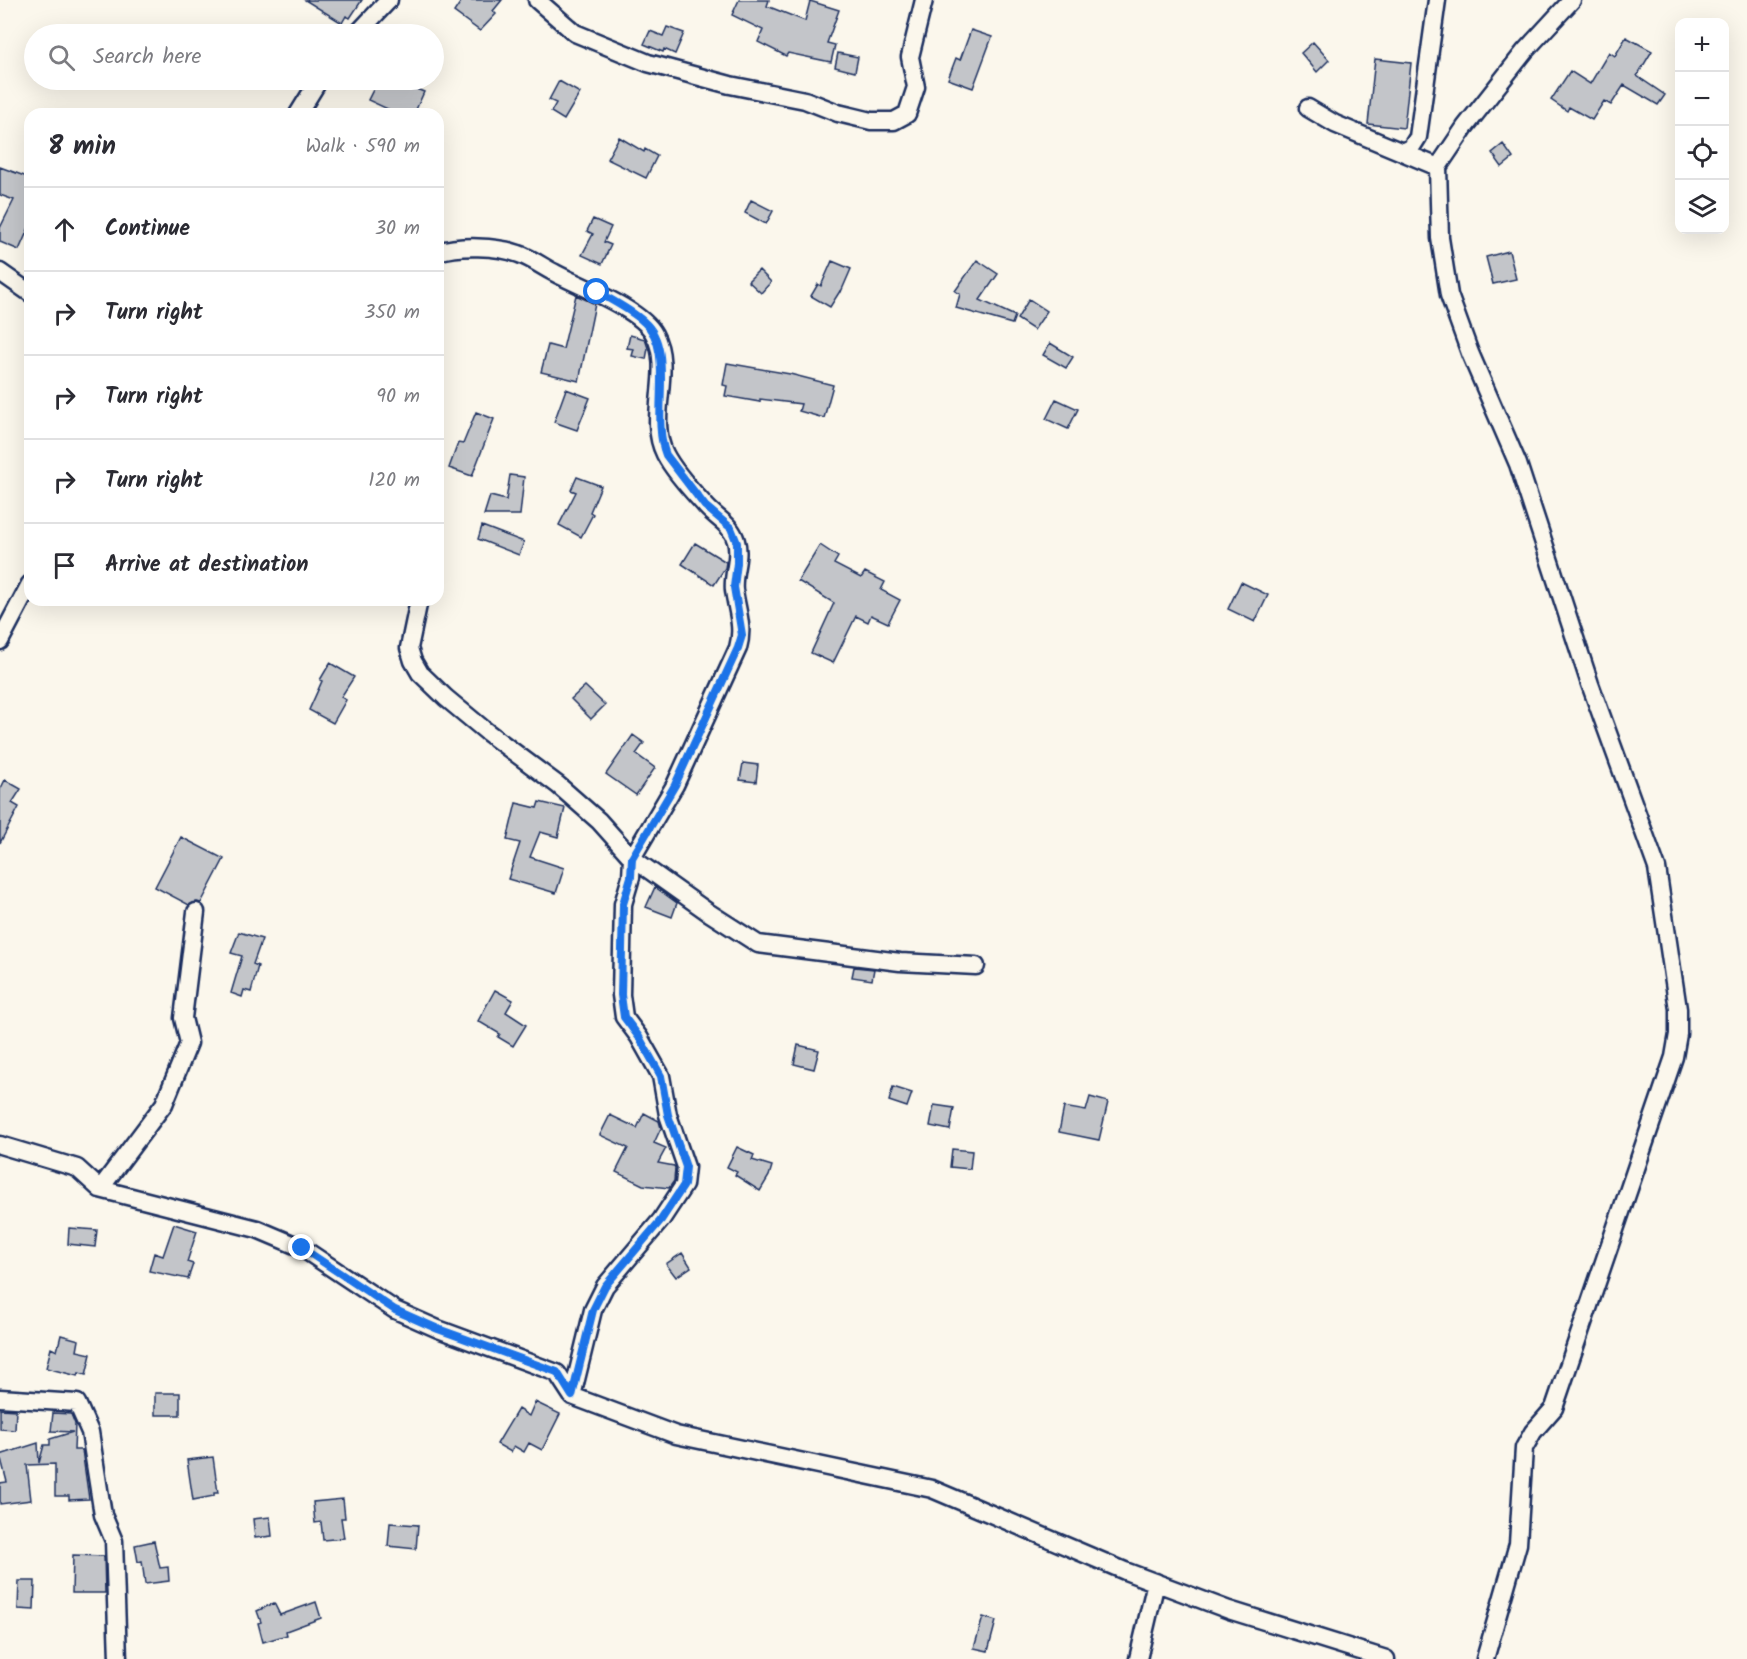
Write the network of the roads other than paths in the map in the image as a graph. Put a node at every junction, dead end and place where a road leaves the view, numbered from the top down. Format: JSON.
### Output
{"nodes":[{"id":1,"x":390,"y":0,"type":"edge"},
{"id":2,"x":537,"y":0,"type":"edge"},
{"id":3,"x":924,"y":0,"type":"edge"},
{"id":4,"x":1437,"y":0,"type":"edge"},
{"id":5,"x":1572,"y":0,"type":"edge"},
{"id":6,"x":367,"y":24,"type":"edge"},
{"id":7,"x":313,"y":90,"type":"edge"},
{"id":8,"x":302,"y":108,"type":"edge"},
{"id":9,"x":1308,"y":108,"type":"dead end"},
{"id":10,"x":1403,"y":152,"type":"junction"},
{"id":11,"x":1438,"y":167,"type":"junction"},
{"id":12,"x":444,"y":250,"type":"edge"},
{"id":13,"x":0,"y":272,"type":"edge"},
{"id":14,"x":24,"y":289,"type":"edge"},
{"id":15,"x":24,"y":595,"type":"edge"},
{"id":16,"x":418,"y":606,"type":"edge"},
{"id":17,"x":0,"y":640,"type":"edge"},
{"id":18,"x":632,"y":858,"type":"junction"},
{"id":19,"x":196,"y":912,"type":"dead end"},
{"id":20,"x":976,"y":966,"type":"dead end"},
{"id":21,"x":0,"y":1145,"type":"edge"},
{"id":22,"x":100,"y":1189,"type":"junction"},
{"id":23,"x":572,"y":1396,"type":"junction"},
{"id":24,"x":0,"y":1398,"type":"edge"},
{"id":25,"x":1156,"y":1582,"type":"junction"},
{"id":26,"x":118,"y":1659,"type":"edge"},
{"id":27,"x":1138,"y":1659,"type":"edge"},
{"id":28,"x":1386,"y":1659,"type":"edge"},
{"id":29,"x":1485,"y":1659,"type":"edge"}],
"edges":[{"from":1,"to":6,"type":"street"},
{"from":2,"to":3,"type":"street"},
{"from":4,"to":10,"type":"street"},
{"from":5,"to":11,"type":"street"},
{"from":7,"to":8,"type":"street"},
{"from":9,"to":10,"type":"street"},
{"from":10,"to":11,"type":"street"},
{"from":11,"to":29,"type":"street"},
{"from":12,"to":18,"type":"street"},
{"from":13,"to":14,"type":"street"},
{"from":15,"to":17,"type":"street"},
{"from":16,"to":18,"type":"street"},
{"from":18,"to":20,"type":"street"},
{"from":18,"to":23,"type":"street"},
{"from":19,"to":22,"type":"street"},
{"from":21,"to":22,"type":"street"},
{"from":22,"to":23,"type":"street"},
{"from":23,"to":25,"type":"street"},
{"from":24,"to":26,"type":"street"},
{"from":25,"to":27,"type":"street"},
{"from":25,"to":28,"type":"street"}]}
